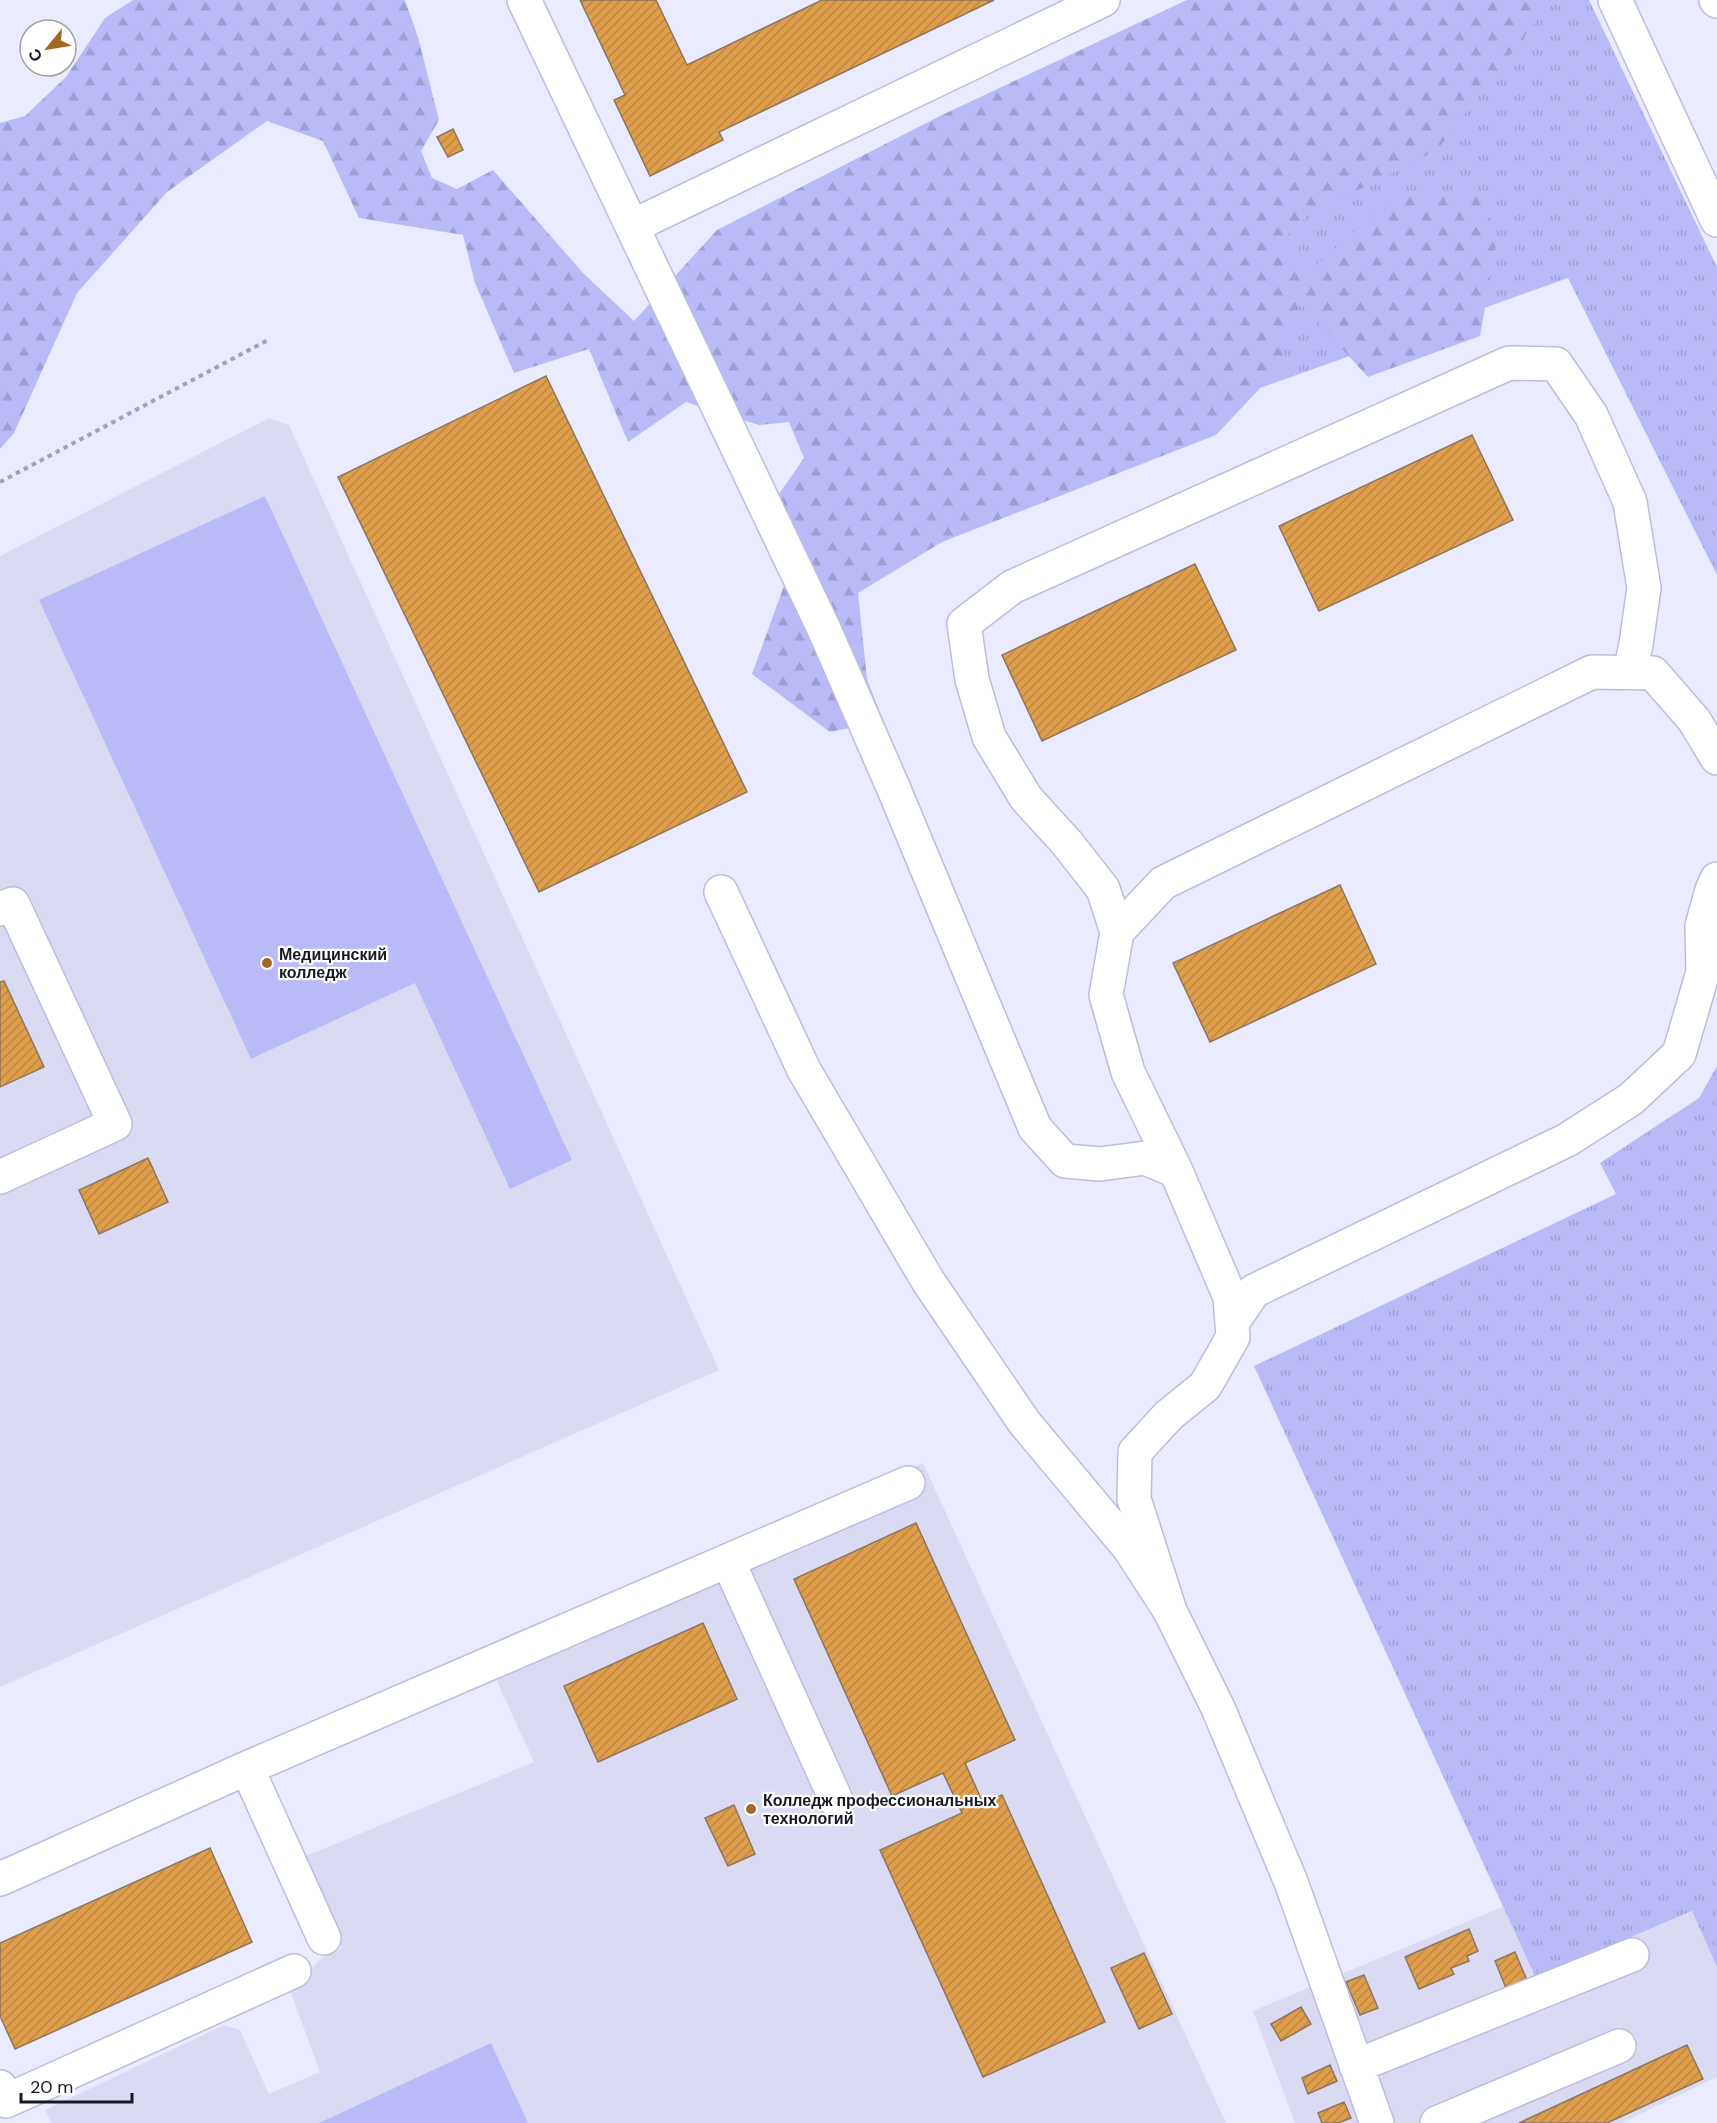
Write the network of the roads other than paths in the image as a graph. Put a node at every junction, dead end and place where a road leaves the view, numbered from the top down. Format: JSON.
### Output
{"nodes":[{"id":1,"x":524,"y":0,"type":"edge"},
{"id":2,"x":1103,"y":0,"type":"edge"},
{"id":3,"x":1615,"y":0,"type":"edge"},
{"id":4,"x":1717,"y":220,"type":"edge"},
{"id":5,"x":633,"y":226,"type":"junction"},
{"id":6,"x":1630,"y":672,"type":"junction"},
{"id":7,"x":1717,"y":758,"type":"edge"},
{"id":8,"x":1717,"y":879,"type":"edge"},
{"id":9,"x":721,"y":891,"type":"dead end"},
{"id":10,"x":0,"y":909,"type":"edge"},
{"id":11,"x":1117,"y":932,"type":"junction"},
{"id":12,"x":1176,"y":1171,"type":"junction"},
{"id":13,"x":0,"y":1177,"type":"edge"},
{"id":14,"x":1232,"y":1323,"type":"junction"},
{"id":15,"x":908,"y":1483,"type":"dead end"},
{"id":16,"x":728,"y":1561,"type":"junction"},
{"id":17,"x":1170,"y":1611,"type":"junction"},
{"id":18,"x":247,"y":1768,"type":"junction"},
{"id":19,"x":837,"y":1802,"type":"dead end"},
{"id":20,"x":0,"y":1879,"type":"edge"},
{"id":21,"x":324,"y":1938,"type":"dead end"},
{"id":22,"x":1632,"y":1955,"type":"dead end"},
{"id":23,"x":294,"y":1971,"type":"dead end"},
{"id":24,"x":1619,"y":2046,"type":"dead end"},
{"id":25,"x":1356,"y":2066,"type":"junction"},
{"id":26,"x":4,"y":2104,"type":"edge"},
{"id":27,"x":1377,"y":2123,"type":"edge"},
{"id":28,"x":1437,"y":2123,"type":"edge"}],
"edges":[{"from":1,"to":5,"type":"lane"},
{"from":2,"to":5,"type":"lane"},
{"from":3,"to":4,"type":"lane"},
{"from":5,"to":12,"type":"lane"},
{"from":6,"to":7,"type":"lane"},
{"from":6,"to":11,"type":"lane"},
{"from":6,"to":11,"type":"lane"},
{"from":8,"to":14,"type":"lane"},
{"from":9,"to":17,"type":"lane"},
{"from":10,"to":13,"type":"lane"},
{"from":11,"to":12,"type":"lane"},
{"from":12,"to":14,"type":"lane"},
{"from":14,"to":17,"type":"lane"},
{"from":15,"to":16,"type":"lane"},
{"from":16,"to":18,"type":"lane"},
{"from":16,"to":19,"type":"lane"},
{"from":17,"to":25,"type":"lane"},
{"from":18,"to":20,"type":"lane"},
{"from":18,"to":21,"type":"lane"},
{"from":22,"to":25,"type":"lane"},
{"from":23,"to":26,"type":"lane"},
{"from":24,"to":28,"type":"lane"},
{"from":25,"to":27,"type":"lane"}]}
